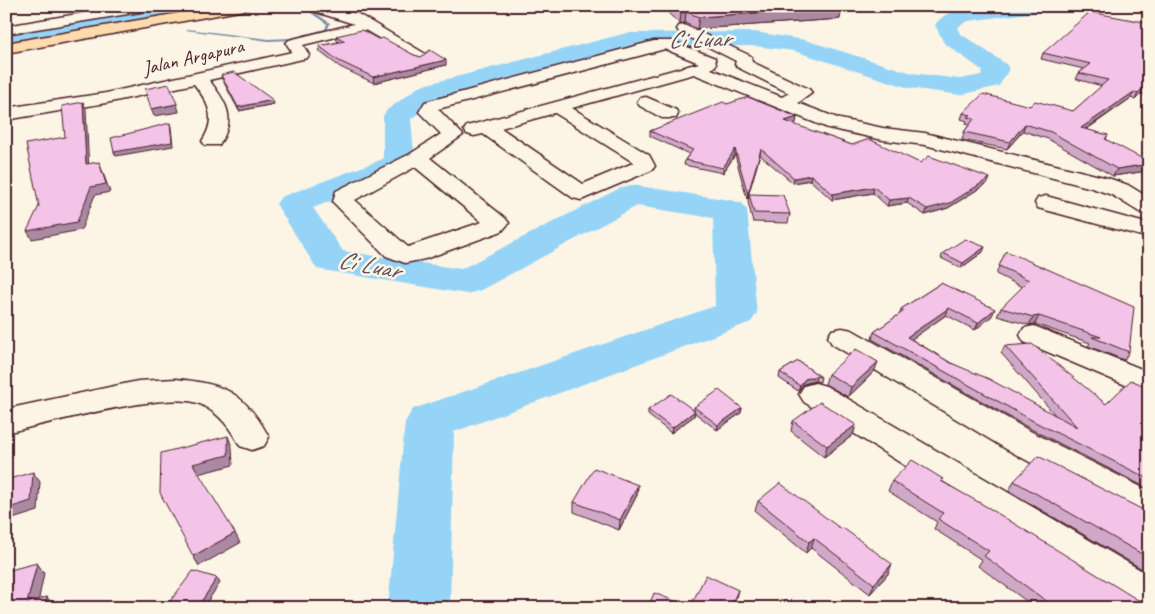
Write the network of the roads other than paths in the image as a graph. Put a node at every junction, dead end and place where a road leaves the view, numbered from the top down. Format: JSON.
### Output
{"nodes":[{"id":1,"x":244,"y":6,"type":"edge"},
{"id":2,"x":321,"y":6,"type":"edge"},
{"id":3,"x":140,"y":13,"type":"edge"},
{"id":4,"x":368,"y":25,"type":"junction"},
{"id":5,"x":6,"y":30,"type":"edge"},
{"id":6,"x":684,"y":30,"type":"edge"},
{"id":7,"x":6,"y":48,"type":"edge"},
{"id":8,"x":421,"y":56,"type":"edge"},
{"id":9,"x":695,"y":69,"type":"junction"},
{"id":10,"x":198,"y":78,"type":"junction"},
{"id":11,"x":718,"y":78,"type":"junction"},
{"id":12,"x":619,"y":90,"type":"junction"},
{"id":13,"x":646,"y":102,"type":"junction"},
{"id":14,"x":782,"y":104,"type":"junction"},
{"id":15,"x":557,"y":107,"type":"junction"},
{"id":16,"x":6,"y":114,"type":"edge"},
{"id":17,"x":669,"y":114,"type":"dead end"},
{"id":18,"x":486,"y":127,"type":"junction"},
{"id":19,"x":453,"y":136,"type":"junction"},
{"id":20,"x":212,"y":141,"type":"dead end"},
{"id":21,"x":417,"y":158,"type":"junction"},
{"id":22,"x":1046,"y":203,"type":"dead end"},
{"id":23,"x":1149,"y":208,"type":"edge"},
{"id":24,"x":1149,"y":231,"type":"edge"},
{"id":25,"x":1034,"y":335,"type":"dead end"},
{"id":26,"x":842,"y":337,"type":"dead end"},
{"id":27,"x":1149,"y":384,"type":"edge"},
{"id":28,"x":815,"y":394,"type":"dead end"},
{"id":29,"x":6,"y":421,"type":"edge"},
{"id":30,"x":252,"y":437,"type":"dead end"},
{"id":31,"x":1149,"y":509,"type":"edge"},
{"id":32,"x":1149,"y":597,"type":"edge"}],
"edges":[{"from":1,"to":3,"type":"highway"},
{"from":2,"to":4,"type":"street"},
{"from":3,"to":5,"type":"street"},
{"from":3,"to":7,"type":"highway"},
{"from":4,"to":8,"type":"street"},
{"from":4,"to":10,"type":"street","name":"Jalan Argapura"},
{"from":6,"to":14,"type":"street"},
{"from":9,"to":11,"type":"street"},
{"from":9,"to":12,"type":"street"},
{"from":9,"to":19,"type":"street"},
{"from":10,"to":16,"type":"street","name":"Jalan Argapura"},
{"from":10,"to":20,"type":"street"},
{"from":11,"to":13,"type":"street"},
{"from":11,"to":14,"type":"street"},
{"from":12,"to":13,"type":"street"},
{"from":12,"to":15,"type":"street"},
{"from":13,"to":17,"type":"street"},
{"from":14,"to":23,"type":"street"},
{"from":15,"to":18,"type":"street"},
{"from":15,"to":18,"type":"street"},
{"from":18,"to":19,"type":"street"},
{"from":19,"to":21,"type":"street"},
{"from":21,"to":21,"type":"street"},
{"from":22,"to":24,"type":"street"},
{"from":25,"to":27,"type":"street"},
{"from":26,"to":31,"type":"street"},
{"from":28,"to":32,"type":"street"},
{"from":29,"to":30,"type":"street"}]}
